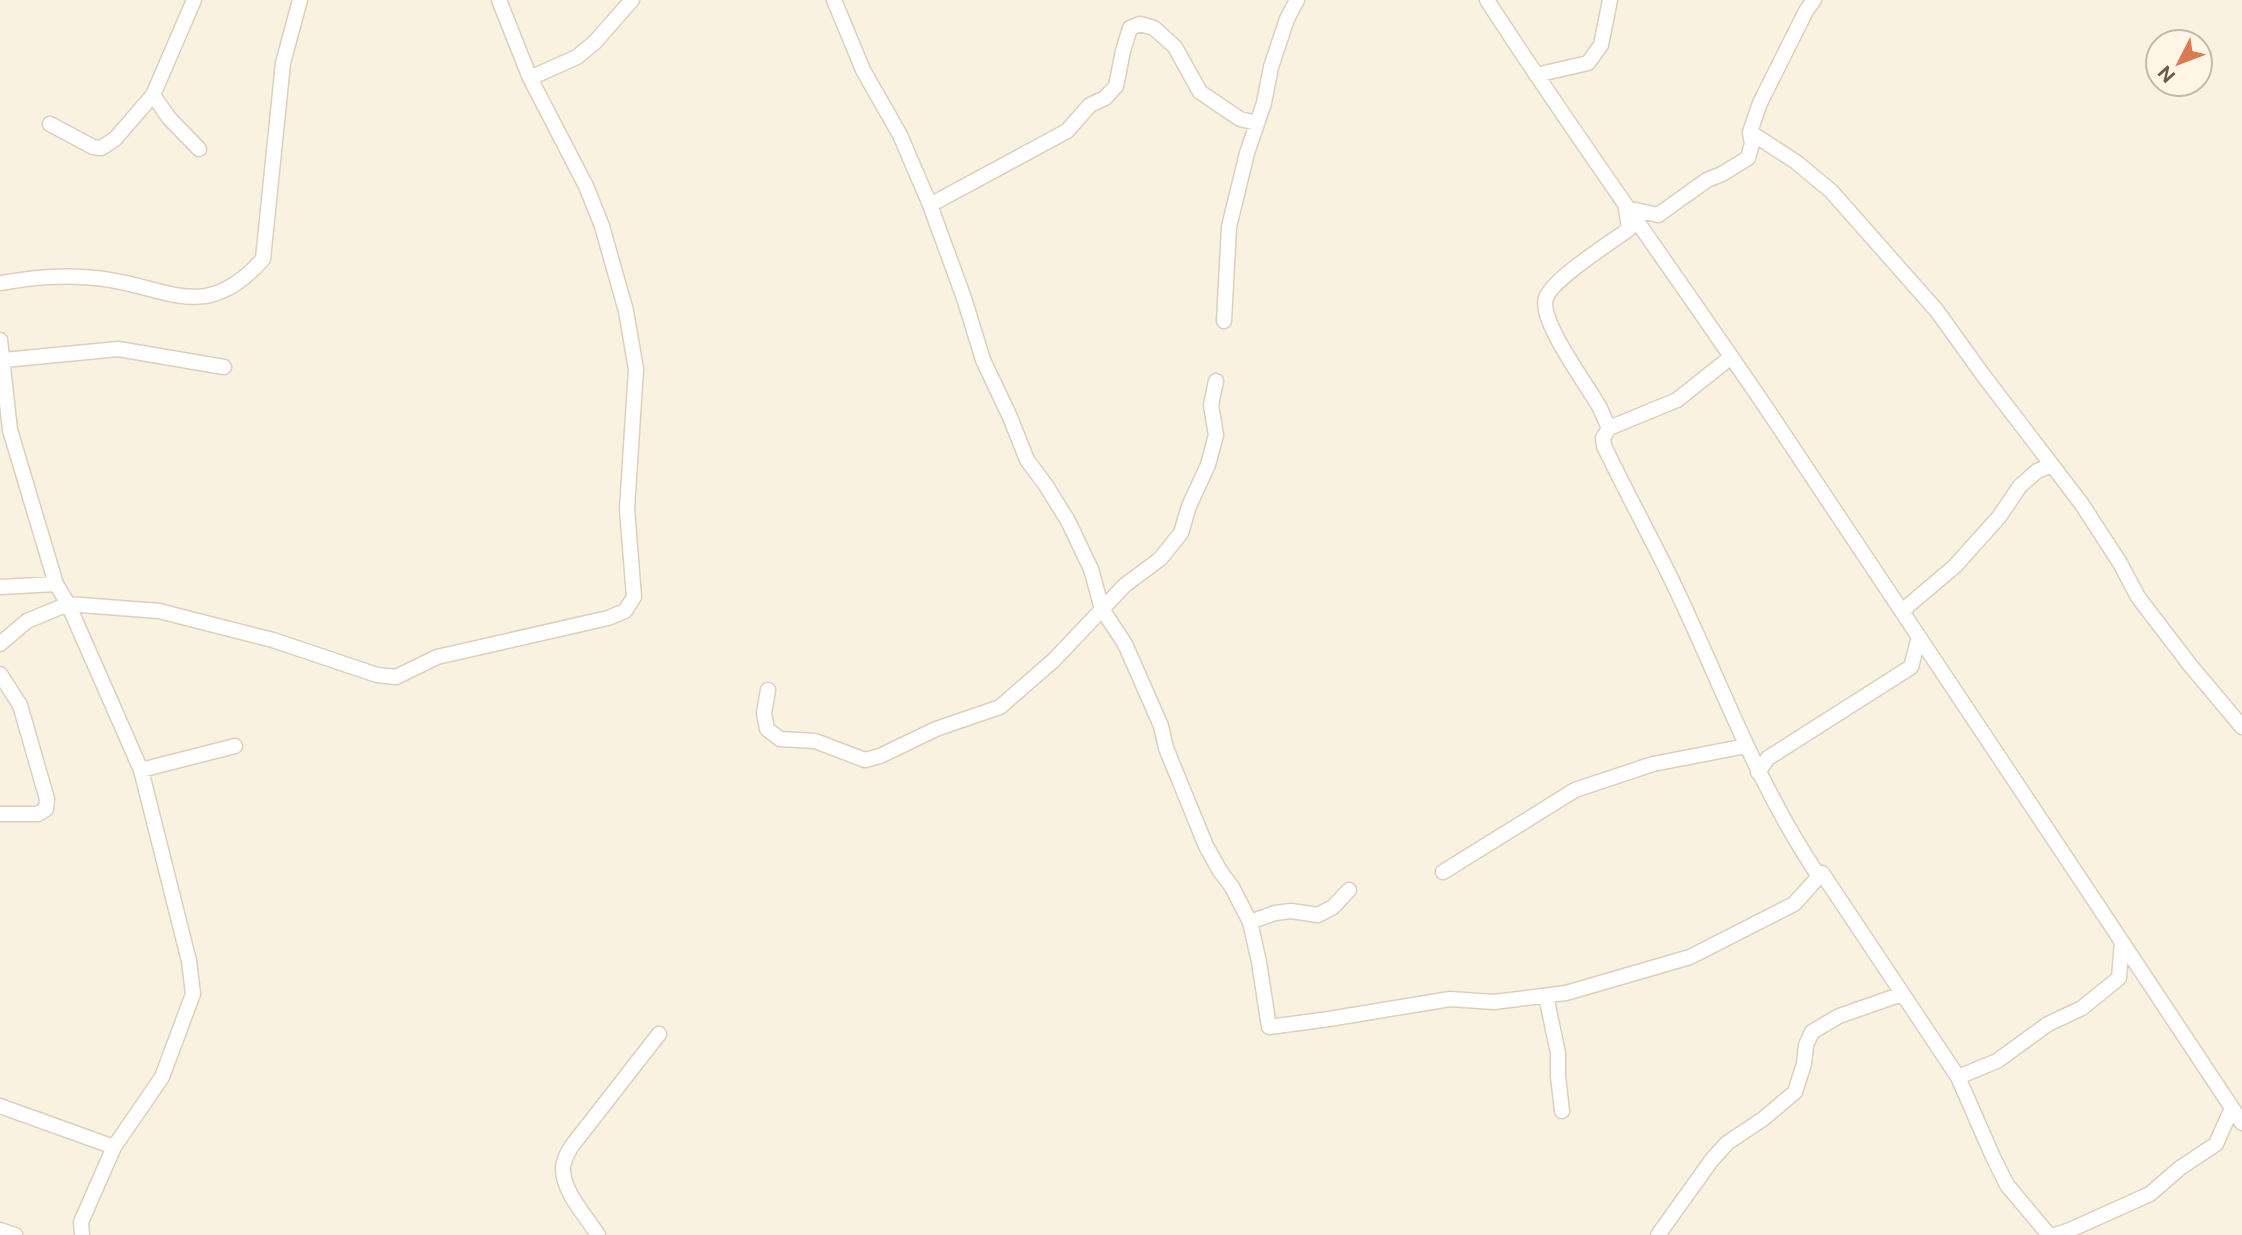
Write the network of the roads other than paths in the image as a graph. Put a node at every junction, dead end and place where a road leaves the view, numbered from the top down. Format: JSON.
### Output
{"nodes":[{"id":1,"x":194,"y":0,"type":"edge"},
{"id":2,"x":300,"y":0,"type":"edge"},
{"id":3,"x":499,"y":0,"type":"edge"},
{"id":4,"x":632,"y":0,"type":"edge"},
{"id":5,"x":834,"y":0,"type":"edge"},
{"id":6,"x":1297,"y":0,"type":"edge"},
{"id":7,"x":1487,"y":0,"type":"edge"},
{"id":8,"x":1610,"y":0,"type":"edge"},
{"id":9,"x":1814,"y":0,"type":"edge"},
{"id":10,"x":1536,"y":75,"type":"junction"},
{"id":11,"x":530,"y":78,"type":"junction"},
{"id":12,"x":153,"y":94,"type":"junction"},
{"id":13,"x":1257,"y":123,"type":"junction"},
{"id":14,"x":50,"y":124,"type":"dead end"},
{"id":15,"x":1750,"y":132,"type":"junction"},
{"id":16,"x":200,"y":149,"type":"dead end"},
{"id":17,"x":930,"y":205,"type":"junction"},
{"id":18,"x":1626,"y":208,"type":"junction"},
{"id":19,"x":0,"y":283,"type":"edge"},
{"id":20,"x":1224,"y":321,"type":"dead end"},
{"id":21,"x":0,"y":340,"type":"edge"},
{"id":22,"x":1731,"y":357,"type":"junction"},
{"id":23,"x":4,"y":360,"type":"junction"},
{"id":24,"x":224,"y":367,"type":"dead end"},
{"id":25,"x":1216,"y":381,"type":"dead end"},
{"id":26,"x":1609,"y":428,"type":"junction"},
{"id":27,"x":2052,"y":465,"type":"junction"},
{"id":28,"x":56,"y":584,"type":"junction"},
{"id":29,"x":0,"y":587,"type":"edge"},
{"id":30,"x":68,"y":604,"type":"junction"},
{"id":31,"x":1102,"y":609,"type":"junction"},
{"id":32,"x":1902,"y":611,"type":"junction"},
{"id":33,"x":1919,"y":637,"type":"junction"},
{"id":34,"x":0,"y":644,"type":"edge"},
{"id":35,"x":0,"y":674,"type":"edge"},
{"id":36,"x":768,"y":690,"type":"dead end"},
{"id":37,"x":2242,"y":727,"type":"edge"},
{"id":38,"x":235,"y":746,"type":"dead end"},
{"id":39,"x":1748,"y":751,"type":"junction"},
{"id":40,"x":1768,"y":758,"type":"junction"},
{"id":41,"x":141,"y":770,"type":"junction"},
{"id":42,"x":1758,"y":772,"type":"junction"},
{"id":43,"x":0,"y":814,"type":"edge"},
{"id":44,"x":1443,"y":872,"type":"dead end"},
{"id":45,"x":1822,"y":873,"type":"junction"},
{"id":46,"x":1349,"y":890,"type":"dead end"},
{"id":47,"x":1250,"y":922,"type":"junction"},
{"id":48,"x":2122,"y":942,"type":"junction"},
{"id":49,"x":1902,"y":994,"type":"junction"},
{"id":50,"x":1546,"y":996,"type":"junction"},
{"id":51,"x":659,"y":1034,"type":"dead end"},
{"id":52,"x":1958,"y":1077,"type":"junction"},
{"id":53,"x":0,"y":1106,"type":"edge"},
{"id":54,"x":2232,"y":1108,"type":"junction"},
{"id":55,"x":1562,"y":1111,"type":"dead end"},
{"id":56,"x":2242,"y":1123,"type":"edge"},
{"id":57,"x":114,"y":1147,"type":"junction"},
{"id":58,"x":0,"y":1230,"type":"edge"},
{"id":59,"x":15,"y":1235,"type":"edge"},
{"id":60,"x":82,"y":1235,"type":"edge"},
{"id":61,"x":598,"y":1235,"type":"edge"},
{"id":62,"x":1658,"y":1235,"type":"edge"},
{"id":63,"x":2049,"y":1235,"type":"edge"},
{"id":64,"x":2055,"y":1235,"type":"edge"}],
"edges":[{"from":1,"to":12,"type":"street"},
{"from":2,"to":19,"type":"street"},
{"from":3,"to":11,"type":"street"},
{"from":4,"to":11,"type":"street"},
{"from":5,"to":17,"type":"street"},
{"from":6,"to":13,"type":"street"},
{"from":7,"to":10,"type":"street"},
{"from":8,"to":10,"type":"street"},
{"from":9,"to":15,"type":"street"},
{"from":10,"to":18,"type":"street"},
{"from":11,"to":30,"type":"street"},
{"from":12,"to":14,"type":"street"},
{"from":12,"to":16,"type":"street"},
{"from":13,"to":17,"type":"street"},
{"from":13,"to":20,"type":"street"},
{"from":15,"to":18,"type":"street"},
{"from":15,"to":27,"type":"street"},
{"from":17,"to":31,"type":"street"},
{"from":18,"to":22,"type":"street"},
{"from":18,"to":26,"type":"street"},
{"from":21,"to":23,"type":"street"},
{"from":22,"to":26,"type":"street"},
{"from":22,"to":32,"type":"street"},
{"from":23,"to":24,"type":"street"},
{"from":23,"to":28,"type":"street"},
{"from":25,"to":31,"type":"street"},
{"from":26,"to":39,"type":"street"},
{"from":27,"to":32,"type":"street"},
{"from":27,"to":37,"type":"street"},
{"from":28,"to":29,"type":"street"},
{"from":28,"to":30,"type":"street"},
{"from":30,"to":34,"type":"street"},
{"from":30,"to":41,"type":"street"},
{"from":31,"to":36,"type":"street"},
{"from":31,"to":47,"type":"street"},
{"from":32,"to":33,"type":"street"},
{"from":33,"to":40,"type":"street"},
{"from":33,"to":48,"type":"street"},
{"from":35,"to":43,"type":"street"},
{"from":38,"to":41,"type":"street"},
{"from":39,"to":40,"type":"street"},
{"from":39,"to":42,"type":"street"},
{"from":39,"to":44,"type":"street"},
{"from":40,"to":42,"type":"street"},
{"from":41,"to":57,"type":"street"},
{"from":42,"to":45,"type":"street"},
{"from":45,"to":49,"type":"street"},
{"from":45,"to":50,"type":"street"},
{"from":46,"to":47,"type":"street"},
{"from":47,"to":50,"type":"street"},
{"from":48,"to":52,"type":"street"},
{"from":48,"to":54,"type":"street"},
{"from":49,"to":52,"type":"street"},
{"from":49,"to":62,"type":"street"},
{"from":50,"to":55,"type":"street"},
{"from":51,"to":61,"type":"street"},
{"from":52,"to":63,"type":"street"},
{"from":53,"to":57,"type":"street"},
{"from":54,"to":56,"type":"street"},
{"from":54,"to":64,"type":"street"},
{"from":57,"to":60,"type":"street"},
{"from":58,"to":59,"type":"street"}]}
